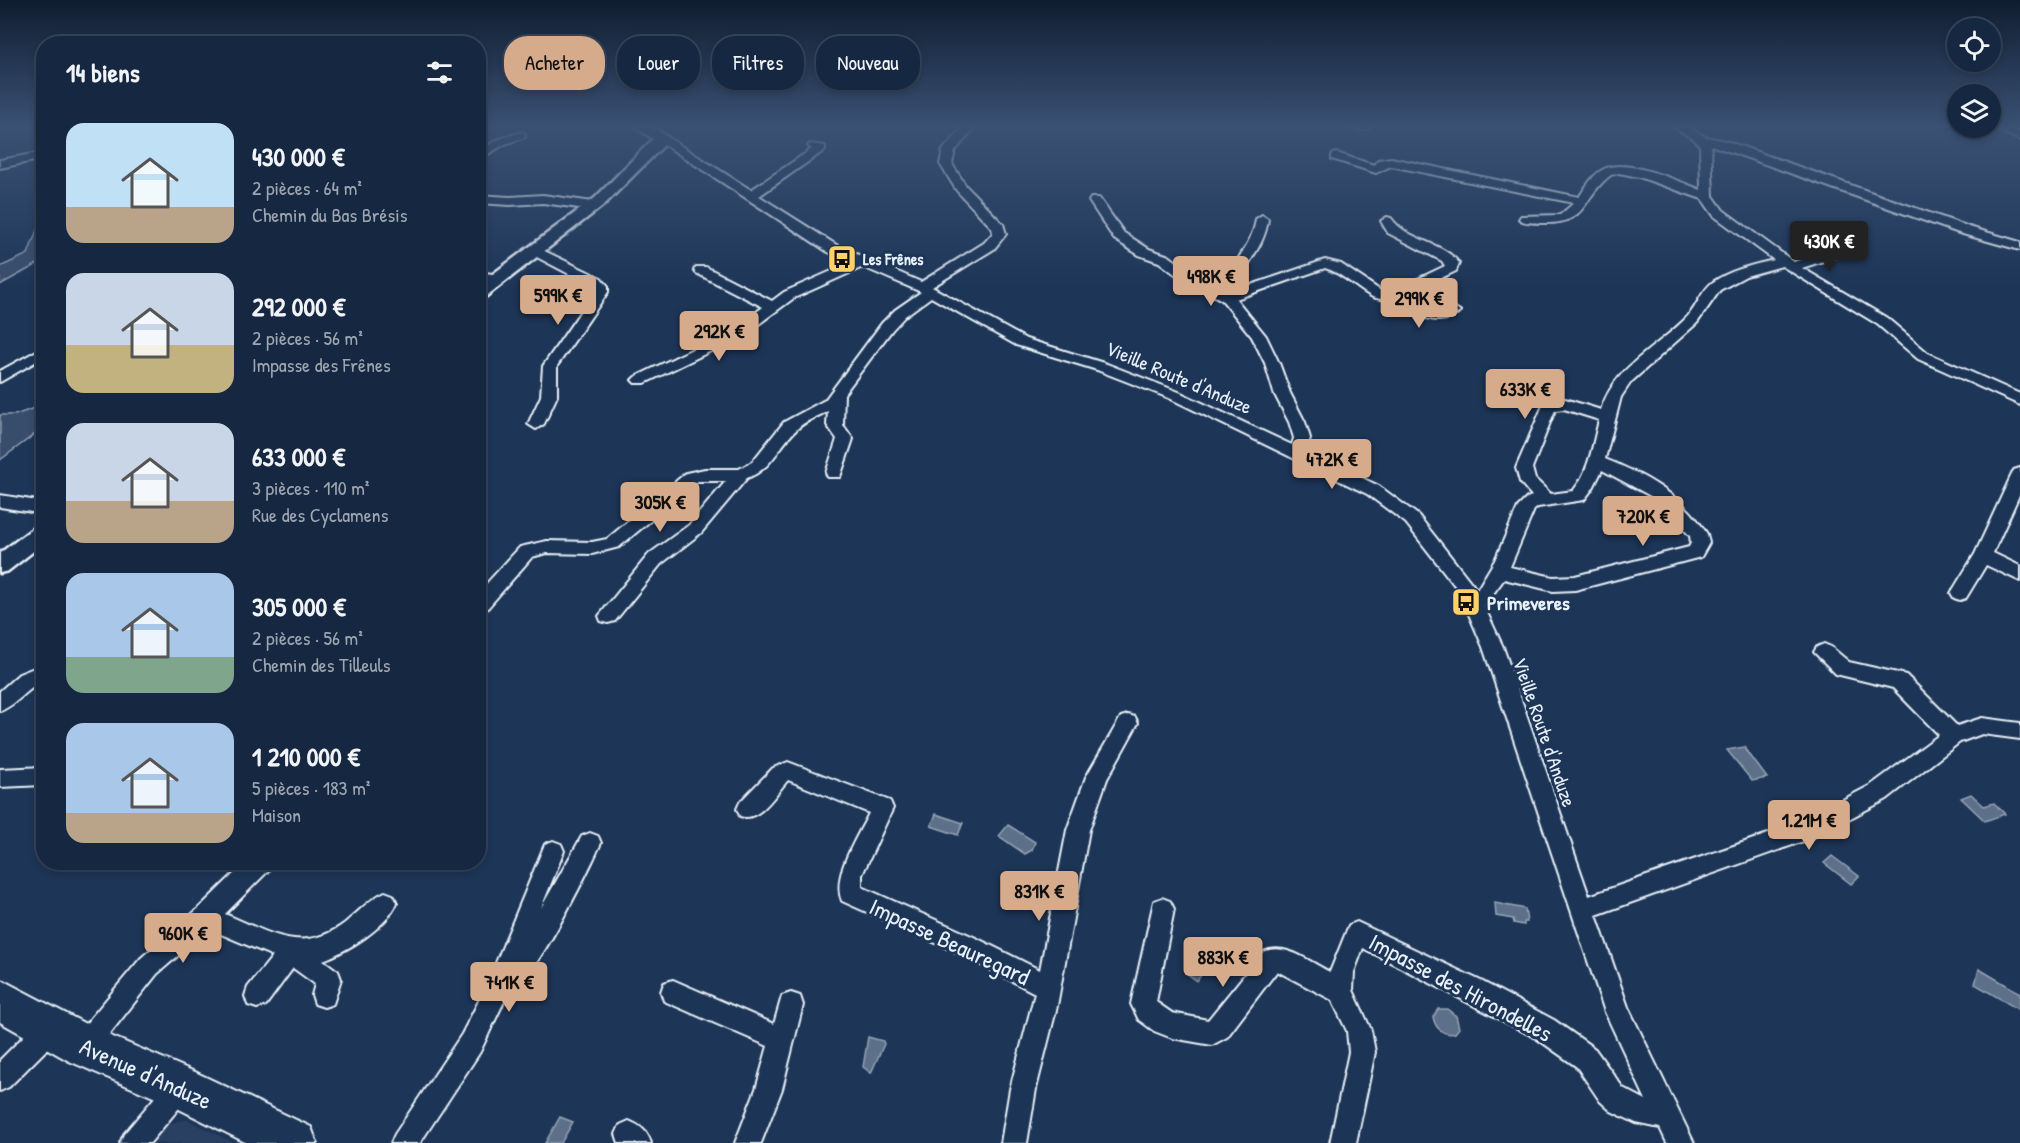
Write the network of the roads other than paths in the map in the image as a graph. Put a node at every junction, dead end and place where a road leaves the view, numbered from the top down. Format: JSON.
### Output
{"nodes":[{"id":1,"x":619,"y":180,"type":"edge"},
{"id":2,"x":728,"y":180,"type":"edge"},
{"id":3,"x":775,"y":180,"type":"edge"},
{"id":4,"x":956,"y":180,"type":"edge"},
{"id":5,"x":1481,"y":180,"type":"edge"},
{"id":6,"x":1598,"y":180,"type":"edge"},
{"id":7,"x":1661,"y":180,"type":"edge"},
{"id":8,"x":1707,"y":180,"type":"edge"},
{"id":9,"x":1826,"y":180,"type":"edge"},
{"id":10,"x":751,"y":195,"type":"junction"},
{"id":11,"x":1707,"y":196,"type":"junction"},
{"id":12,"x":486,"y":200,"type":"edge"},
{"id":13,"x":1095,"y":201,"type":"dead end"},
{"id":14,"x":1582,"y":201,"type":"junction"},
{"id":15,"x":593,"y":206,"type":"junction"},
{"id":16,"x":1262,"y":219,"type":"dead end"},
{"id":17,"x":1525,"y":219,"type":"dead end"},
{"id":18,"x":1387,"y":221,"type":"dead end"},
{"id":19,"x":1857,"y":245,"type":"dead end"},
{"id":20,"x":2020,"y":246,"type":"edge"},
{"id":21,"x":536,"y":250,"type":"junction"},
{"id":22,"x":860,"y":263,"type":"junction"},
{"id":23,"x":1788,"y":264,"type":"junction"},
{"id":24,"x":701,"y":270,"type":"dead end"},
{"id":25,"x":486,"y":277,"type":"edge"},
{"id":26,"x":500,"y":279,"type":"junction"},
{"id":27,"x":486,"y":289,"type":"edge"},
{"id":28,"x":926,"y":290,"type":"junction"},
{"id":29,"x":1227,"y":297,"type":"junction"},
{"id":30,"x":1390,"y":297,"type":"junction"},
{"id":31,"x":773,"y":306,"type":"junction"},
{"id":32,"x":1453,"y":310,"type":"dead end"},
{"id":33,"x":36,"y":356,"type":"edge"},
{"id":34,"x":0,"y":377,"type":"edge"},
{"id":35,"x":640,"y":380,"type":"dead end"},
{"id":36,"x":837,"y":394,"type":"junction"},
{"id":37,"x":2020,"y":400,"type":"edge"},
{"id":38,"x":1607,"y":417,"type":"junction"},
{"id":39,"x":536,"y":424,"type":"dead end"},
{"id":40,"x":1298,"y":454,"type":"junction"},
{"id":41,"x":1596,"y":460,"type":"junction"},
{"id":42,"x":834,"y":473,"type":"dead end"},
{"id":43,"x":741,"y":474,"type":"junction"},
{"id":44,"x":2020,"y":474,"type":"edge"},
{"id":45,"x":1547,"y":500,"type":"junction"},
{"id":46,"x":0,"y":501,"type":"edge"},
{"id":47,"x":36,"y":507,"type":"edge"},
{"id":48,"x":36,"y":537,"type":"edge"},
{"id":49,"x":1983,"y":556,"type":"junction"},
{"id":50,"x":0,"y":566,"type":"edge"},
{"id":51,"x":1499,"y":571,"type":"junction"},
{"id":52,"x":2020,"y":574,"type":"edge"},
{"id":53,"x":1960,"y":593,"type":"dead end"},
{"id":54,"x":486,"y":597,"type":"edge"},
{"id":55,"x":1474,"y":604,"type":"junction"},
{"id":56,"x":608,"y":616,"type":"dead end"},
{"id":57,"x":1824,"y":652,"type":"dead end"},
{"id":58,"x":36,"y":676,"type":"edge"},
{"id":59,"x":0,"y":703,"type":"edge"},
{"id":60,"x":1128,"y":723,"type":"dead end"},
{"id":61,"x":2020,"y":731,"type":"edge"},
{"id":62,"x":1953,"y":736,"type":"junction"},
{"id":63,"x":36,"y":776,"type":"edge"},
{"id":64,"x":0,"y":778,"type":"edge"},
{"id":65,"x":748,"y":809,"type":"dead end"},
{"id":66,"x":591,"y":843,"type":"dead end"},
{"id":67,"x":553,"y":851,"type":"dead end"},
{"id":68,"x":254,"y":870,"type":"edge"},
{"id":69,"x":385,"y":903,"type":"dead end"},
{"id":70,"x":1162,"y":909,"type":"dead end"},
{"id":71,"x":1582,"y":909,"type":"junction"},
{"id":72,"x":206,"y":917,"type":"junction"},
{"id":73,"x":291,"y":952,"type":"junction"},
{"id":74,"x":1048,"y":987,"type":"junction"},
{"id":75,"x":1341,"y":991,"type":"junction"},
{"id":76,"x":672,"y":992,"type":"dead end"},
{"id":77,"x":324,"y":995,"type":"dead end"},
{"id":78,"x":495,"y":995,"type":"junction"},
{"id":79,"x":257,"y":996,"type":"dead end"},
{"id":80,"x":0,"y":999,"type":"edge"},
{"id":81,"x":791,"y":1005,"type":"dead end"},
{"id":82,"x":67,"y":1037,"type":"junction"},
{"id":83,"x":782,"y":1040,"type":"junction"},
{"id":84,"x":0,"y":1078,"type":"edge"},
{"id":85,"x":180,"y":1087,"type":"junction"},
{"id":86,"x":1667,"y":1115,"type":"junction"},
{"id":87,"x":132,"y":1143,"type":"edge"},
{"id":88,"x":296,"y":1143,"type":"edge"},
{"id":89,"x":404,"y":1143,"type":"edge"},
{"id":90,"x":748,"y":1143,"type":"edge"},
{"id":91,"x":1014,"y":1143,"type":"edge"},
{"id":92,"x":1343,"y":1143,"type":"edge"},
{"id":93,"x":1681,"y":1143,"type":"edge"}],
"edges":[{"from":1,"to":15,"type":"street"},
{"from":2,"to":10,"type":"street","name":"Vieille Route d'Anduze"},
{"from":3,"to":10,"type":"street"},
{"from":4,"to":28,"type":"street"},
{"from":5,"to":14,"type":"street"},
{"from":6,"to":14,"type":"street"},
{"from":7,"to":11,"type":"street"},
{"from":8,"to":11,"type":"street"},
{"from":9,"to":20,"type":"street"},
{"from":10,"to":22,"type":"street","name":"Vieille Route d'Anduze"},
{"from":11,"to":23,"type":"street"},
{"from":12,"to":15,"type":"street"},
{"from":13,"to":29,"type":"street"},
{"from":14,"to":17,"type":"street"},
{"from":15,"to":21,"type":"street"},
{"from":16,"to":29,"type":"street"},
{"from":18,"to":30,"type":"street"},
{"from":19,"to":23,"type":"street"},
{"from":21,"to":26,"type":"street"},
{"from":21,"to":39,"type":"street"},
{"from":22,"to":28,"type":"street","name":"Vieille Route d'Anduze"},
{"from":22,"to":31,"type":"street"},
{"from":23,"to":37,"type":"street"},
{"from":23,"to":38,"type":"street"},
{"from":24,"to":31,"type":"street"},
{"from":25,"to":26,"type":"street"},
{"from":26,"to":27,"type":"street"},
{"from":28,"to":36,"type":"street"},
{"from":28,"to":40,"type":"street","name":"Vieille Route d'Anduze"},
{"from":29,"to":30,"type":"street"},
{"from":29,"to":40,"type":"street"},
{"from":30,"to":32,"type":"street"},
{"from":31,"to":35,"type":"street"},
{"from":33,"to":34,"type":"street"},
{"from":36,"to":42,"type":"street"},
{"from":36,"to":43,"type":"street"},
{"from":38,"to":41,"type":"street"},
{"from":38,"to":45,"type":"street"},
{"from":40,"to":55,"type":"street","name":"Vieille Route d'Anduze"},
{"from":41,"to":45,"type":"street"},
{"from":41,"to":51,"type":"street"},
{"from":43,"to":54,"type":"street"},
{"from":43,"to":56,"type":"street"},
{"from":44,"to":49,"type":"street"},
{"from":45,"to":51,"type":"street"},
{"from":46,"to":47,"type":"street"},
{"from":48,"to":50,"type":"street"},
{"from":49,"to":52,"type":"street"},
{"from":49,"to":53,"type":"street"},
{"from":51,"to":55,"type":"street"},
{"from":55,"to":71,"type":"street","name":"Vieille Route d'Anduze"},
{"from":57,"to":62,"type":"street"},
{"from":58,"to":59,"type":"street"},
{"from":60,"to":74,"type":"street","name":"Impasse Beauregard"},
{"from":61,"to":62,"type":"street"},
{"from":62,"to":71,"type":"street"},
{"from":63,"to":64,"type":"street"},
{"from":65,"to":74,"type":"street","name":"Impasse Beauregard"},
{"from":66,"to":78,"type":"street"},
{"from":67,"to":78,"type":"street"},
{"from":68,"to":72,"type":"street"},
{"from":69,"to":73,"type":"street"},
{"from":70,"to":75,"type":"street"},
{"from":71,"to":86,"type":"street","name":"Vieille Route d'Anduze"},
{"from":72,"to":73,"type":"street"},
{"from":72,"to":82,"type":"street"},
{"from":73,"to":77,"type":"street"},
{"from":73,"to":79,"type":"street"},
{"from":74,"to":91,"type":"street","name":"Impasse Beauregard"},
{"from":75,"to":86,"type":"street","name":"Impasse des Hirondelles"},
{"from":75,"to":92,"type":"street"},
{"from":76,"to":83,"type":"street"},
{"from":78,"to":89,"type":"street"},
{"from":80,"to":82,"type":"main road","name":"Avenue d'Anduze"},
{"from":81,"to":83,"type":"street"},
{"from":82,"to":84,"type":"street"},
{"from":82,"to":85,"type":"main road","name":"Avenue d'Anduze"},
{"from":83,"to":90,"type":"street"},
{"from":85,"to":87,"type":"street"},
{"from":85,"to":88,"type":"main road","name":"Avenue d'Anduze"},
{"from":86,"to":93,"type":"street","name":"Vieille Route d'Anduze"}]}
